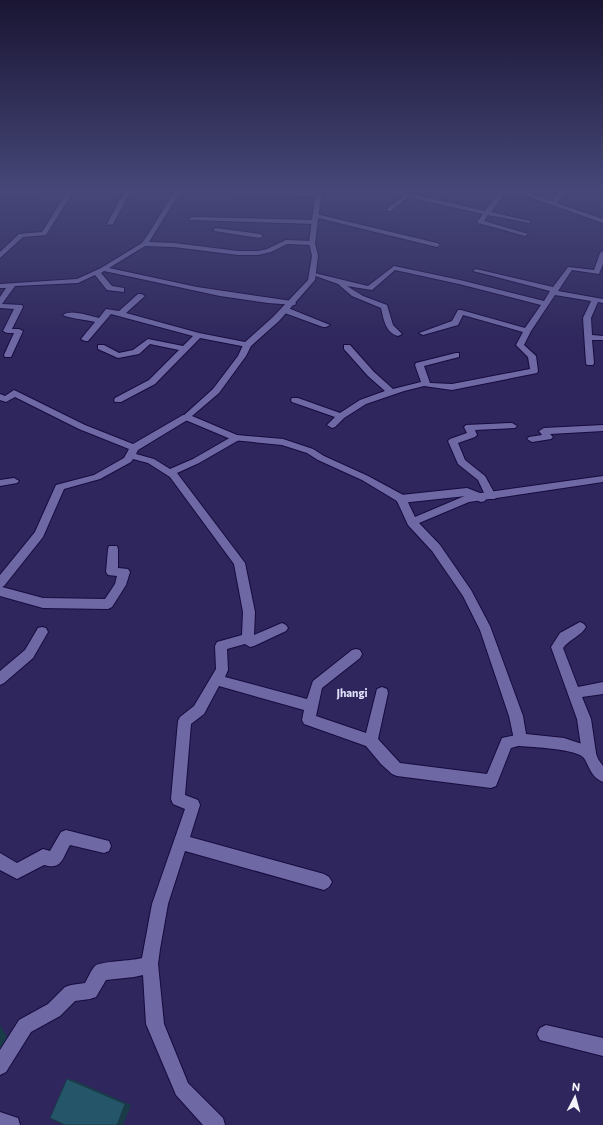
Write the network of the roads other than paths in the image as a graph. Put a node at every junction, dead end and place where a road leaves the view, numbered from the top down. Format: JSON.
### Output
{"nodes":[{"id":1,"x":14,"y":242,"type":"edge"},
{"id":2,"x":146,"y":242,"type":"edge"},
{"id":3,"x":421,"y":242,"type":"edge"},
{"id":4,"x":312,"y":243,"type":"joint"},
{"id":5,"x":144,"y":244,"type":"junction"},
{"id":6,"x":437,"y":245,"type":"dead end"},
{"id":7,"x":603,"y":253,"type":"edge"},
{"id":8,"x":0,"y":256,"type":"edge"},
{"id":9,"x":104,"y":269,"type":"junction"},
{"id":10,"x":476,"y":271,"type":"dead end"},
{"id":11,"x":96,"y":272,"type":"junction"},
{"id":12,"x":312,"y":273,"type":"junction"},
{"id":13,"x":340,"y":282,"type":"junction"},
{"id":14,"x":13,"y":284,"type":"junction"},
{"id":15,"x":0,"y":286,"type":"edge"},
{"id":16,"x":121,"y":290,"type":"dead end"},
{"id":17,"x":554,"y":291,"type":"junction"},
{"id":18,"x":142,"y":296,"type":"dead end"},
{"id":19,"x":599,"y":300,"type":"edge"},
{"id":20,"x":0,"y":302,"type":"edge"},
{"id":21,"x":292,"y":303,"type":"junction"},
{"id":22,"x":545,"y":304,"type":"junction"},
{"id":23,"x":0,"y":306,"type":"edge"},
{"id":24,"x":285,"y":310,"type":"junction"},
{"id":25,"x":122,"y":313,"type":"junction"},
{"id":26,"x":67,"y":315,"type":"dead end"},
{"id":27,"x":100,"y":321,"type":"junction"},
{"id":28,"x":326,"y":325,"type":"dead end"},
{"id":29,"x":526,"y":331,"type":"junction"},
{"id":30,"x":423,"y":333,"type":"dead end"},
{"id":31,"x":198,"y":334,"type":"junction"},
{"id":32,"x":398,"y":334,"type":"dead end"},
{"id":33,"x":588,"y":337,"type":"junction"},
{"id":34,"x":603,"y":338,"type":"edge"},
{"id":35,"x":85,"y":339,"type":"dead end"},
{"id":36,"x":247,"y":345,"type":"junction"},
{"id":37,"x":101,"y":347,"type":"dead end"},
{"id":38,"x":347,"y":347,"type":"dead end"},
{"id":39,"x":185,"y":348,"type":"junction"},
{"id":40,"x":8,"y":355,"type":"dead end"},
{"id":41,"x":456,"y":355,"type":"dead end"},
{"id":42,"x":590,"y":362,"type":"dead end"},
{"id":43,"x":426,"y":383,"type":"junction"},
{"id":44,"x":390,"y":391,"type":"junction"},
{"id":45,"x":0,"y":397,"type":"edge"},
{"id":46,"x":118,"y":400,"type":"dead end"},
{"id":47,"x":294,"y":400,"type":"dead end"},
{"id":48,"x":340,"y":416,"type":"junction"},
{"id":49,"x":186,"y":417,"type":"junction"},
{"id":50,"x":332,"y":425,"type":"dead end"},
{"id":51,"x":512,"y":426,"type":"dead end"},
{"id":52,"x":603,"y":428,"type":"edge"},
{"id":53,"x":236,"y":438,"type":"junction"},
{"id":54,"x":532,"y":439,"type":"dead end"},
{"id":55,"x":132,"y":452,"type":"junction"},
{"id":56,"x":169,"y":473,"type":"junction"},
{"id":57,"x":603,"y":479,"type":"edge"},
{"id":58,"x":14,"y":481,"type":"dead end"},
{"id":59,"x":0,"y":483,"type":"edge"},
{"id":60,"x":486,"y":497,"type":"junction"},
{"id":61,"x":401,"y":500,"type":"junction"},
{"id":62,"x":412,"y":522,"type":"junction"},
{"id":63,"x":113,"y":548,"type":"dead end"},
{"id":64,"x":0,"y":583,"type":"edge"},
{"id":65,"x":0,"y":591,"type":"edge"},
{"id":66,"x":580,"y":627,"type":"dead end"},
{"id":67,"x":282,"y":628,"type":"dead end"},
{"id":68,"x":42,"y":632,"type":"dead end"},
{"id":69,"x":248,"y":638,"type":"junction"},
{"id":70,"x":356,"y":654,"type":"dead end"},
{"id":71,"x":0,"y":679,"type":"edge"},
{"id":72,"x":217,"y":680,"type":"junction"},
{"id":73,"x":603,"y":688,"type":"edge"},
{"id":74,"x":382,"y":693,"type":"dead end"},
{"id":75,"x":574,"y":693,"type":"junction"},
{"id":76,"x":311,"y":706,"type":"junction"},
{"id":77,"x":520,"y":740,"type":"junction"},
{"id":78,"x":371,"y":741,"type":"junction"},
{"id":79,"x":589,"y":753,"type":"junction"},
{"id":80,"x":603,"y":775,"type":"edge"},
{"id":81,"x":180,"y":842,"type":"junction"},
{"id":82,"x":104,"y":846,"type":"dead end"},
{"id":83,"x":0,"y":861,"type":"edge"},
{"id":84,"x":324,"y":882,"type":"dead end"},
{"id":85,"x":150,"y":964,"type":"junction"},
{"id":86,"x":546,"y":1034,"type":"dead end"},
{"id":87,"x":603,"y":1047,"type":"edge"},
{"id":88,"x":0,"y":1066,"type":"edge"},
{"id":89,"x":0,"y":1121,"type":"edge"},
{"id":90,"x":11,"y":1125,"type":"edge"},
{"id":91,"x":216,"y":1125,"type":"edge"}],
"edges":[{"from":1,"to":8,"type":"street"},
{"from":2,"to":5,"type":"street"},
{"from":3,"to":6,"type":"street"},
{"from":4,"to":5,"type":"street"},
{"from":4,"to":12,"type":"street"},
{"from":5,"to":9,"type":"street"},
{"from":7,"to":17,"type":"street"},
{"from":9,"to":11,"type":"street"},
{"from":9,"to":21,"type":"street"},
{"from":10,"to":17,"type":"street"},
{"from":11,"to":14,"type":"street"},
{"from":11,"to":16,"type":"street"},
{"from":12,"to":13,"type":"street"},
{"from":12,"to":21,"type":"street"},
{"from":13,"to":22,"type":"street"},
{"from":13,"to":32,"type":"street"},
{"from":14,"to":15,"type":"street"},
{"from":14,"to":20,"type":"street"},
{"from":17,"to":19,"type":"street"},
{"from":17,"to":22,"type":"street"},
{"from":18,"to":25,"type":"street"},
{"from":19,"to":33,"type":"street"},
{"from":21,"to":24,"type":"street"},
{"from":22,"to":29,"type":"street"},
{"from":23,"to":40,"type":"street"},
{"from":24,"to":28,"type":"street"},
{"from":24,"to":36,"type":"street"},
{"from":25,"to":27,"type":"street"},
{"from":25,"to":31,"type":"street"},
{"from":26,"to":27,"type":"street"},
{"from":27,"to":35,"type":"street"},
{"from":29,"to":30,"type":"street"},
{"from":29,"to":43,"type":"street"},
{"from":31,"to":36,"type":"street"},
{"from":31,"to":39,"type":"street"},
{"from":33,"to":34,"type":"street"},
{"from":33,"to":42,"type":"street"},
{"from":36,"to":49,"type":"street"},
{"from":37,"to":39,"type":"street"},
{"from":38,"to":44,"type":"street"},
{"from":39,"to":46,"type":"street"},
{"from":41,"to":43,"type":"street"},
{"from":43,"to":44,"type":"street"},
{"from":44,"to":48,"type":"street"},
{"from":45,"to":55,"type":"street"},
{"from":47,"to":48,"type":"street"},
{"from":48,"to":50,"type":"street"},
{"from":49,"to":53,"type":"street"},
{"from":49,"to":55,"type":"street"},
{"from":51,"to":60,"type":"street"},
{"from":52,"to":54,"type":"street"},
{"from":53,"to":56,"type":"street"},
{"from":53,"to":61,"type":"street"},
{"from":55,"to":56,"type":"street"},
{"from":55,"to":64,"type":"street"},
{"from":56,"to":69,"type":"street"},
{"from":57,"to":60,"type":"street"},
{"from":58,"to":59,"type":"street"},
{"from":60,"to":61,"type":"street"},
{"from":60,"to":62,"type":"street"},
{"from":61,"to":62,"type":"street"},
{"from":62,"to":77,"type":"street"},
{"from":63,"to":65,"type":"street"},
{"from":66,"to":75,"type":"street"},
{"from":67,"to":69,"type":"street"},
{"from":68,"to":71,"type":"street"},
{"from":69,"to":72,"type":"street"},
{"from":70,"to":76,"type":"street"},
{"from":72,"to":76,"type":"street"},
{"from":72,"to":81,"type":"street"},
{"from":73,"to":75,"type":"street"},
{"from":74,"to":78,"type":"street"},
{"from":75,"to":79,"type":"street"},
{"from":76,"to":78,"type":"street"},
{"from":77,"to":78,"type":"street"},
{"from":77,"to":79,"type":"street"},
{"from":79,"to":80,"type":"street"},
{"from":81,"to":84,"type":"street"},
{"from":81,"to":85,"type":"street"},
{"from":82,"to":83,"type":"street"},
{"from":85,"to":88,"type":"street"},
{"from":85,"to":91,"type":"street"},
{"from":86,"to":87,"type":"street"},
{"from":89,"to":90,"type":"street"}]}
